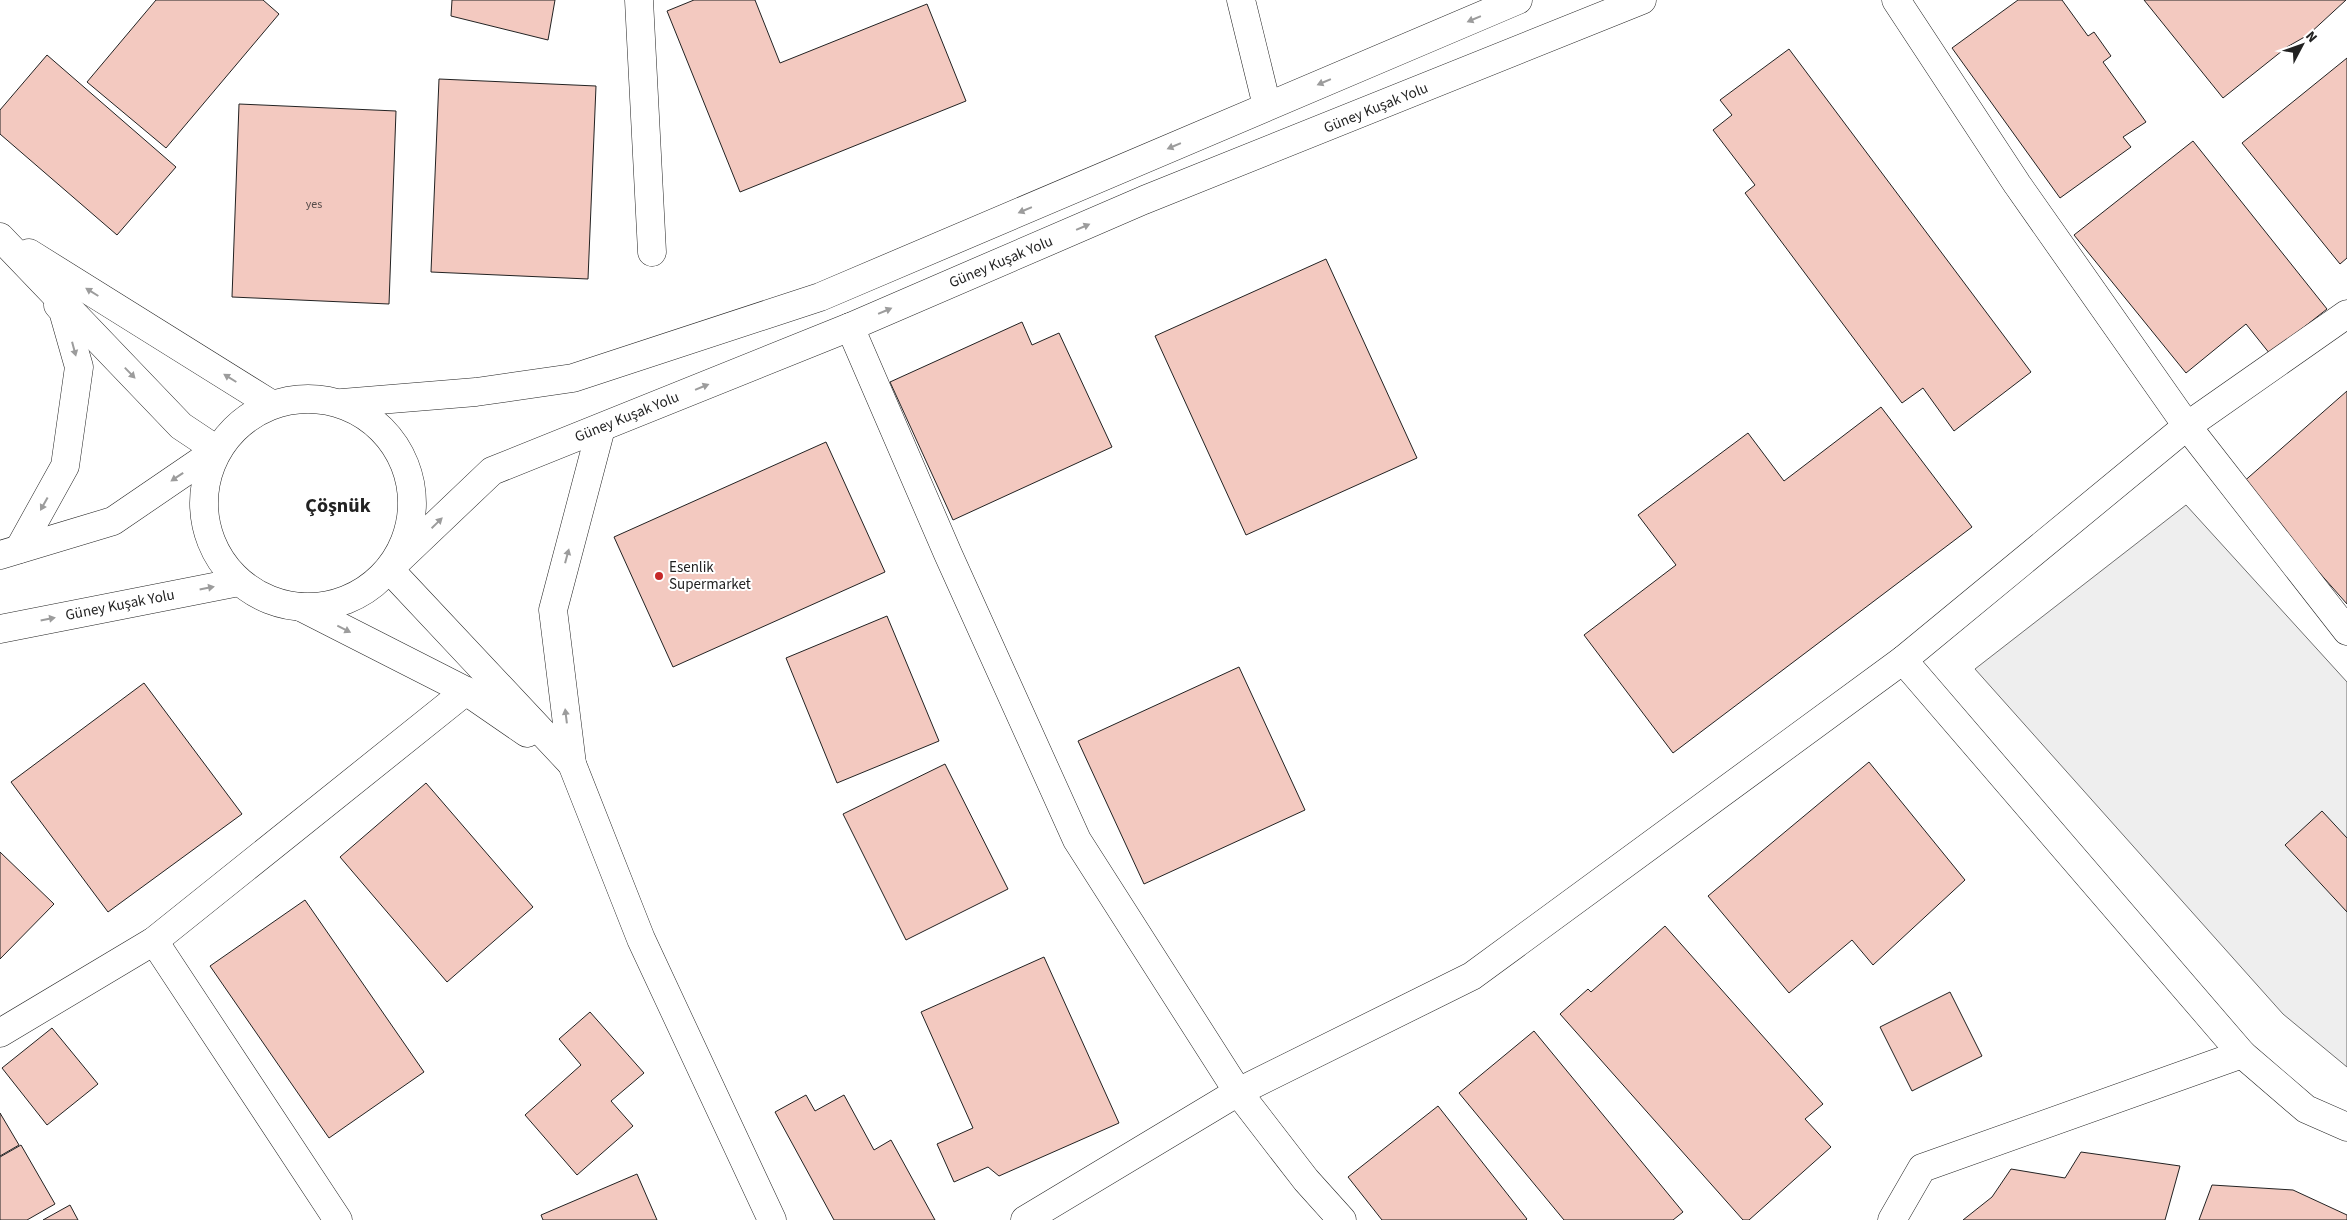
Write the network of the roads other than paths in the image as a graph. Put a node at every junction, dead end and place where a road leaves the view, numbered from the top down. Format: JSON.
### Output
{"nodes":[{"id":1,"x":639,"y":0,"type":"edge"},
{"id":2,"x":1242,"y":0,"type":"edge"},
{"id":3,"x":1518,"y":0,"type":"edge"},
{"id":4,"x":1642,"y":0,"type":"edge"},
{"id":5,"x":1896,"y":0,"type":"edge"},
{"id":6,"x":1267,"y":106,"type":"junction"},
{"id":7,"x":0,"y":236,"type":"edge"},
{"id":8,"x":652,"y":252,"type":"dead end"},
{"id":9,"x":2347,"y":314,"type":"edge"},
{"id":10,"x":850,"y":326,"type":"junction"},
{"id":11,"x":342,"y":403,"type":"junction"},
{"id":12,"x":271,"y":404,"type":"junction"},
{"id":13,"x":2187,"y":426,"type":"junction"},
{"id":14,"x":601,"y":428,"type":"junction"},
{"id":15,"x":217,"y":450,"type":"junction"},
{"id":16,"x":10,"y":552,"type":"edge"},
{"id":17,"x":389,"y":569,"type":"junction"},
{"id":18,"x":239,"y":582,"type":"junction"},
{"id":19,"x":300,"y":607,"type":"junction"},
{"id":20,"x":0,"y":629,"type":"edge"},
{"id":21,"x":2347,"y":631,"type":"edge"},
{"id":22,"x":1903,"y":660,"type":"junction"},
{"id":23,"x":466,"y":691,"type":"junction"},
{"id":24,"x":572,"y":764,"type":"junction"},
{"id":25,"x":154,"y":941,"type":"junction"},
{"id":26,"x":0,"y":1033,"type":"edge"},
{"id":27,"x":2242,"y":1054,"type":"junction"},
{"id":28,"x":1238,"y":1092,"type":"junction"},
{"id":29,"x":2347,"y":1127,"type":"edge"},
{"id":30,"x":1922,"y":1168,"type":"junction"},
{"id":31,"x":338,"y":1220,"type":"edge"},
{"id":32,"x":772,"y":1220,"type":"edge"},
{"id":33,"x":1025,"y":1220,"type":"edge"},
{"id":34,"x":1342,"y":1220,"type":"edge"},
{"id":35,"x":1892,"y":1220,"type":"edge"},
{"id":36,"x":1912,"y":1220,"type":"edge"}],
"edges":[{"from":1,"to":8,"type":"street"},
{"from":2,"to":6,"type":"street"},
{"from":3,"to":6,"type":"street","one_way":true},
{"from":10,"to":4,"type":"street","name":"Güney Kuşak Yolu","one_way":true},
{"from":5,"to":13,"type":"street"},
{"from":6,"to":11,"type":"street","one_way":true},
{"from":12,"to":7,"type":"street","one_way":true},
{"from":7,"to":15,"type":"street","one_way":true},
{"from":7,"to":16,"type":"street","one_way":true},
{"from":9,"to":13,"type":"street"},
{"from":14,"to":10,"type":"street","name":"Güney Kuşak Yolu","one_way":true},
{"from":10,"to":28,"type":"street"},
{"from":11,"to":12,"type":"street"},
{"from":11,"to":17,"type":"street"},
{"from":12,"to":15,"type":"street"},
{"from":13,"to":21,"type":"street"},
{"from":13,"to":22,"type":"street"},
{"from":17,"to":14,"type":"street","name":"Güney Kuşak Yolu","one_way":true},
{"from":24,"to":14,"type":"street","one_way":true},
{"from":15,"to":16,"type":"street","one_way":true},
{"from":15,"to":18,"type":"street"},
{"from":17,"to":19,"type":"street","name":"Güney Kuşak Yolu"},
{"from":17,"to":24,"type":"street"},
{"from":18,"to":19,"type":"street"},
{"from":20,"to":18,"type":"street","name":"Güney Kuşak Yolu","one_way":true},
{"from":19,"to":23,"type":"street","one_way":true},
{"from":22,"to":27,"type":"street"},
{"from":22,"to":28,"type":"street"},
{"from":23,"to":24,"type":"street"},
{"from":23,"to":25,"type":"street"},
{"from":24,"to":32,"type":"street"},
{"from":25,"to":26,"type":"street"},
{"from":25,"to":31,"type":"street"},
{"from":27,"to":29,"type":"street"},
{"from":27,"to":30,"type":"street"},
{"from":28,"to":33,"type":"street"},
{"from":28,"to":34,"type":"street"},
{"from":30,"to":35,"type":"street"},
{"from":30,"to":36,"type":"street"}]}
